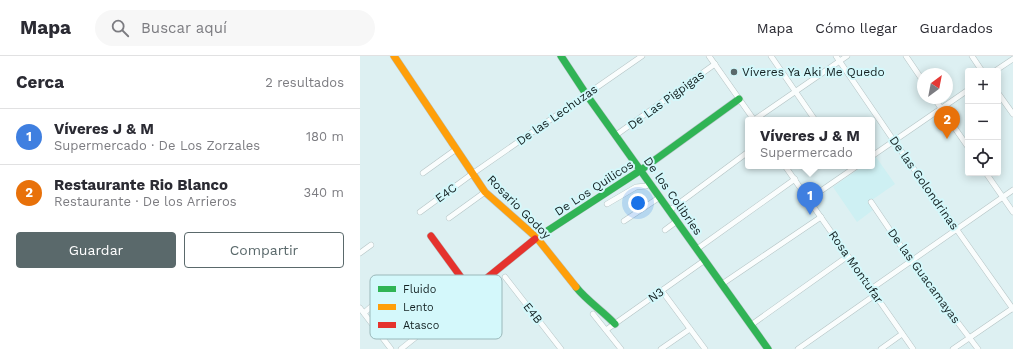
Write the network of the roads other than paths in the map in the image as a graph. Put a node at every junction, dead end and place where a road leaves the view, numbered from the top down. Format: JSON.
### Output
{"nodes":[{"id":1,"x":394,"y":56,"type":"edge"},
{"id":2,"x":561,"y":56,"type":"edge"},
{"id":3,"x":642,"y":56,"type":"edge"},
{"id":4,"x":709,"y":56,"type":"edge"},
{"id":5,"x":771,"y":56,"type":"edge"},
{"id":6,"x":836,"y":56,"type":"edge"},
{"id":7,"x":847,"y":56,"type":"edge"},
{"id":8,"x":906,"y":56,"type":"edge"},
{"id":9,"x":972,"y":56,"type":"edge"},
{"id":10,"x":1013,"y":59,"type":"edge"},
{"id":11,"x":840,"y":61,"type":"junction"},
{"id":12,"x":715,"y":64,"type":"junction"},
{"id":13,"x":980,"y":68,"type":"edge"},
{"id":14,"x":1000,"y":68,"type":"edge"},
{"id":15,"x":917,"y":72,"type":"edge"},
{"id":16,"x":795,"y":92,"type":"junction"},
{"id":17,"x":965,"y":92,"type":"edge"},
{"id":18,"x":586,"y":94,"type":"junction"},
{"id":19,"x":1001,"y":97,"type":"edge"},
{"id":20,"x":739,"y":99,"type":"junction"},
{"id":21,"x":938,"y":104,"type":"edge"},
{"id":22,"x":941,"y":108,"type":"junction"},
{"id":23,"x":1013,"y":114,"type":"edge"},
{"id":24,"x":752,"y":117,"type":"edge"},
{"id":25,"x":758,"y":117,"type":"edge"},
{"id":26,"x":813,"y":117,"type":"edge"},
{"id":27,"x":616,"y":135,"type":"junction"},
{"id":28,"x":894,"y":141,"type":"junction"},
{"id":29,"x":965,"y":144,"type":"edge"},
{"id":30,"x":455,"y":150,"type":"junction"},
{"id":31,"x":745,"y":154,"type":"edge"},
{"id":32,"x":875,"y":154,"type":"edge"},
{"id":33,"x":788,"y":169,"type":"edge"},
{"id":34,"x":849,"y":169,"type":"edge"},
{"id":35,"x":641,"y":170,"type":"junction"},
{"id":36,"x":423,"y":173,"type":"dead end"},
{"id":37,"x":472,"y":174,"type":"junction"},
{"id":38,"x":988,"y":176,"type":"edge"},
{"id":39,"x":795,"y":180,"type":"junction"},
{"id":40,"x":650,"y":183,"type":"junction"},
{"id":41,"x":1013,"y":190,"type":"edge"},
{"id":42,"x":485,"y":192,"type":"junction"},
{"id":43,"x":660,"y":197,"type":"junction"},
{"id":44,"x":1002,"y":198,"type":"junction"},
{"id":45,"x":809,"y":199,"type":"junction"},
{"id":46,"x":871,"y":202,"type":"dead end"},
{"id":47,"x":607,"y":204,"type":"dead end"},
{"id":48,"x":670,"y":210,"type":"junction"},
{"id":49,"x":420,"y":212,"type":"dead end"},
{"id":50,"x":1013,"y":212,"type":"edge"},
{"id":51,"x":821,"y":217,"type":"junction"},
{"id":52,"x":449,"y":218,"type":"dead end"},
{"id":53,"x":677,"y":220,"type":"junction"},
{"id":54,"x":624,"y":222,"type":"dead end"},
{"id":55,"x":665,"y":230,"type":"dead end"},
{"id":56,"x":957,"y":230,"type":"junction"},
{"id":57,"x":431,"y":236,"type":"dead end"},
{"id":58,"x":537,"y":238,"type":"junction"},
{"id":59,"x":371,"y":245,"type":"dead end"},
{"id":60,"x":697,"y":249,"type":"junction"},
{"id":61,"x":360,"y":252,"type":"edge"},
{"id":62,"x":848,"y":256,"type":"junction"},
{"id":63,"x":705,"y":260,"type":"junction"},
{"id":64,"x":911,"y":262,"type":"junction"},
{"id":65,"x":459,"y":275,"type":"edge"},
{"id":66,"x":491,"y":275,"type":"edge"},
{"id":67,"x":505,"y":277,"type":"dead end"},
{"id":68,"x":722,"y":284,"type":"junction"},
{"id":69,"x":871,"y":289,"type":"junction"},
{"id":70,"x":662,"y":290,"type":"junction"},
{"id":71,"x":875,"y":295,"type":"junction"},
{"id":72,"x":360,"y":308,"type":"edge"},
{"id":73,"x":370,"y":308,"type":"edge"},
{"id":74,"x":1013,"y":309,"type":"edge"},
{"id":75,"x":364,"y":313,"type":"junction"},
{"id":76,"x":592,"y":314,"type":"dead end"},
{"id":77,"x":370,"y":321,"type":"edge"},
{"id":78,"x":615,"y":324,"type":"junction"},
{"id":79,"x":750,"y":324,"type":"junction"},
{"id":80,"x":690,"y":329,"type":"junction"},
{"id":81,"x":606,"y":330,"type":"junction"},
{"id":82,"x":902,"y":334,"type":"junction"},
{"id":83,"x":969,"y":337,"type":"junction"},
{"id":84,"x":384,"y":339,"type":"edge"},
{"id":85,"x":414,"y":339,"type":"edge"},
{"id":86,"x":391,"y":349,"type":"edge"},
{"id":87,"x":401,"y":349,"type":"edge"},
{"id":88,"x":561,"y":349,"type":"edge"},
{"id":89,"x":621,"y":349,"type":"edge"},
{"id":90,"x":661,"y":349,"type":"edge"},
{"id":91,"x":705,"y":349,"type":"edge"},
{"id":92,"x":768,"y":349,"type":"edge"},
{"id":93,"x":798,"y":349,"type":"edge"},
{"id":94,"x":880,"y":349,"type":"edge"},
{"id":95,"x":913,"y":349,"type":"edge"},
{"id":96,"x":953,"y":349,"type":"edge"},
{"id":97,"x":978,"y":349,"type":"edge"}],
"edges":[{"from":1,"to":30,"type":"street","name":"Rosario Godoy"},
{"from":2,"to":18,"type":"street","name":"De los Colibries"},
{"from":3,"to":18,"type":"street","name":"De las Lechuzas"},
{"from":4,"to":12,"type":"street"},
{"from":5,"to":16,"type":"street"},
{"from":6,"to":11,"type":"street","name":"De las Golondrinas"},
{"from":7,"to":11,"type":"street"},
{"from":8,"to":15,"type":"street"},
{"from":9,"to":13,"type":"street"},
{"from":10,"to":14,"type":"street"},
{"from":11,"to":16,"type":"street"},
{"from":11,"to":28,"type":"street","name":"De las Golondrinas"},
{"from":12,"to":20,"type":"street"},
{"from":12,"to":27,"type":"street","name":"De Las Pigpigas"},
{"from":16,"to":25,"type":"street"},
{"from":16,"to":26,"type":"street"},
{"from":17,"to":22,"type":"street"},
{"from":18,"to":27,"type":"street","name":"De los Colibries"},
{"from":18,"to":37,"type":"street","name":"De las Lechuzas"},
{"from":19,"to":23,"type":"street"},
{"from":20,"to":24,"type":"street"},
{"from":20,"to":35,"type":"street","name":"De Los Quilicos"},
{"from":21,"to":22,"type":"street"},
{"from":22,"to":28,"type":"street"},
{"from":22,"to":29,"type":"street"},
{"from":27,"to":35,"type":"street","name":"De los Colibries"},
{"from":28,"to":32,"type":"street"},
{"from":28,"to":56,"type":"street","name":"De las Golondrinas"},
{"from":30,"to":36,"type":"street"},
{"from":30,"to":37,"type":"street","name":"Rosario Godoy"},
{"from":31,"to":48,"type":"street"},
{"from":33,"to":39,"type":"street","name":"Rosa Montufar"},
{"from":34,"to":45,"type":"street"},
{"from":35,"to":40,"type":"street","name":"De los Colibries"},
{"from":35,"to":58,"type":"street","name":"De Los Quilicos"},
{"from":37,"to":42,"type":"street","name":"Rosario Godoy"},
{"from":37,"to":49,"type":"street","name":"E4C"},
{"from":38,"to":44,"type":"street"},
{"from":39,"to":45,"type":"street","name":"Rosa Montufar"},
{"from":39,"to":60,"type":"street"},
{"from":40,"to":43,"type":"street","name":"De los Colibries"},
{"from":40,"to":47,"type":"street"},
{"from":41,"to":44,"type":"street"},
{"from":42,"to":52,"type":"street"},
{"from":42,"to":58,"type":"street","name":"Rosario Godoy"},
{"from":43,"to":48,"type":"street","name":"De los Colibries"},
{"from":43,"to":54,"type":"street"},
{"from":44,"to":50,"type":"street"},
{"from":44,"to":56,"type":"street"},
{"from":45,"to":51,"type":"street","name":"Rosa Montufar"},
{"from":46,"to":64,"type":"street","name":"De las Guacamayas"},
{"from":48,"to":53,"type":"street","name":"De los Colibries"},
{"from":51,"to":62,"type":"street","name":"Rosa Montufar"},
{"from":51,"to":68,"type":"street"},
{"from":53,"to":55,"type":"street"},
{"from":53,"to":60,"type":"street","name":"De los Colibries"},
{"from":56,"to":64,"type":"street"},
{"from":56,"to":74,"type":"street","name":"De las Golondrinas"},
{"from":57,"to":65,"type":"street","name":"De Los Quilicos"},
{"from":58,"to":66,"type":"street","name":"De Los Quilicos"},
{"from":58,"to":78,"type":"street","name":"Rosario Godoy"},
{"from":59,"to":61,"type":"street"},
{"from":60,"to":63,"type":"street","name":"De los Colibries"},
{"from":62,"to":69,"type":"street","name":"Rosa Montufar"},
{"from":62,"to":79,"type":"street"},
{"from":63,"to":68,"type":"street","name":"De los Colibries"},
{"from":63,"to":70,"type":"street","name":"N3"},
{"from":64,"to":69,"type":"street"},
{"from":64,"to":83,"type":"street","name":"De las Guacamayas"},
{"from":67,"to":88,"type":"street","name":"E4B"},
{"from":68,"to":79,"type":"street","name":"De los Colibries"},
{"from":69,"to":71,"type":"street","name":"Rosa Montufar"},
{"from":70,"to":78,"type":"street","name":"N3"},
{"from":70,"to":80,"type":"street"},
{"from":71,"to":82,"type":"street","name":"Rosa Montufar"},
{"from":71,"to":93,"type":"street"},
{"from":72,"to":75,"type":"street"},
{"from":73,"to":75,"type":"street"},
{"from":74,"to":83,"type":"street"},
{"from":75,"to":77,"type":"street"},
{"from":76,"to":81,"type":"street"},
{"from":78,"to":81,"type":"street","name":"N3"},
{"from":79,"to":92,"type":"street","name":"De los Colibries"},
{"from":80,"to":90,"type":"street"},
{"from":80,"to":91,"type":"street"},
{"from":81,"to":89,"type":"street"},
{"from":82,"to":94,"type":"street"},
{"from":82,"to":95,"type":"street","name":"Rosa Montufar"},
{"from":83,"to":96,"type":"street"},
{"from":83,"to":97,"type":"street","name":"De las Guacamayas"},
{"from":84,"to":86,"type":"street"},
{"from":85,"to":87,"type":"street"}]}
